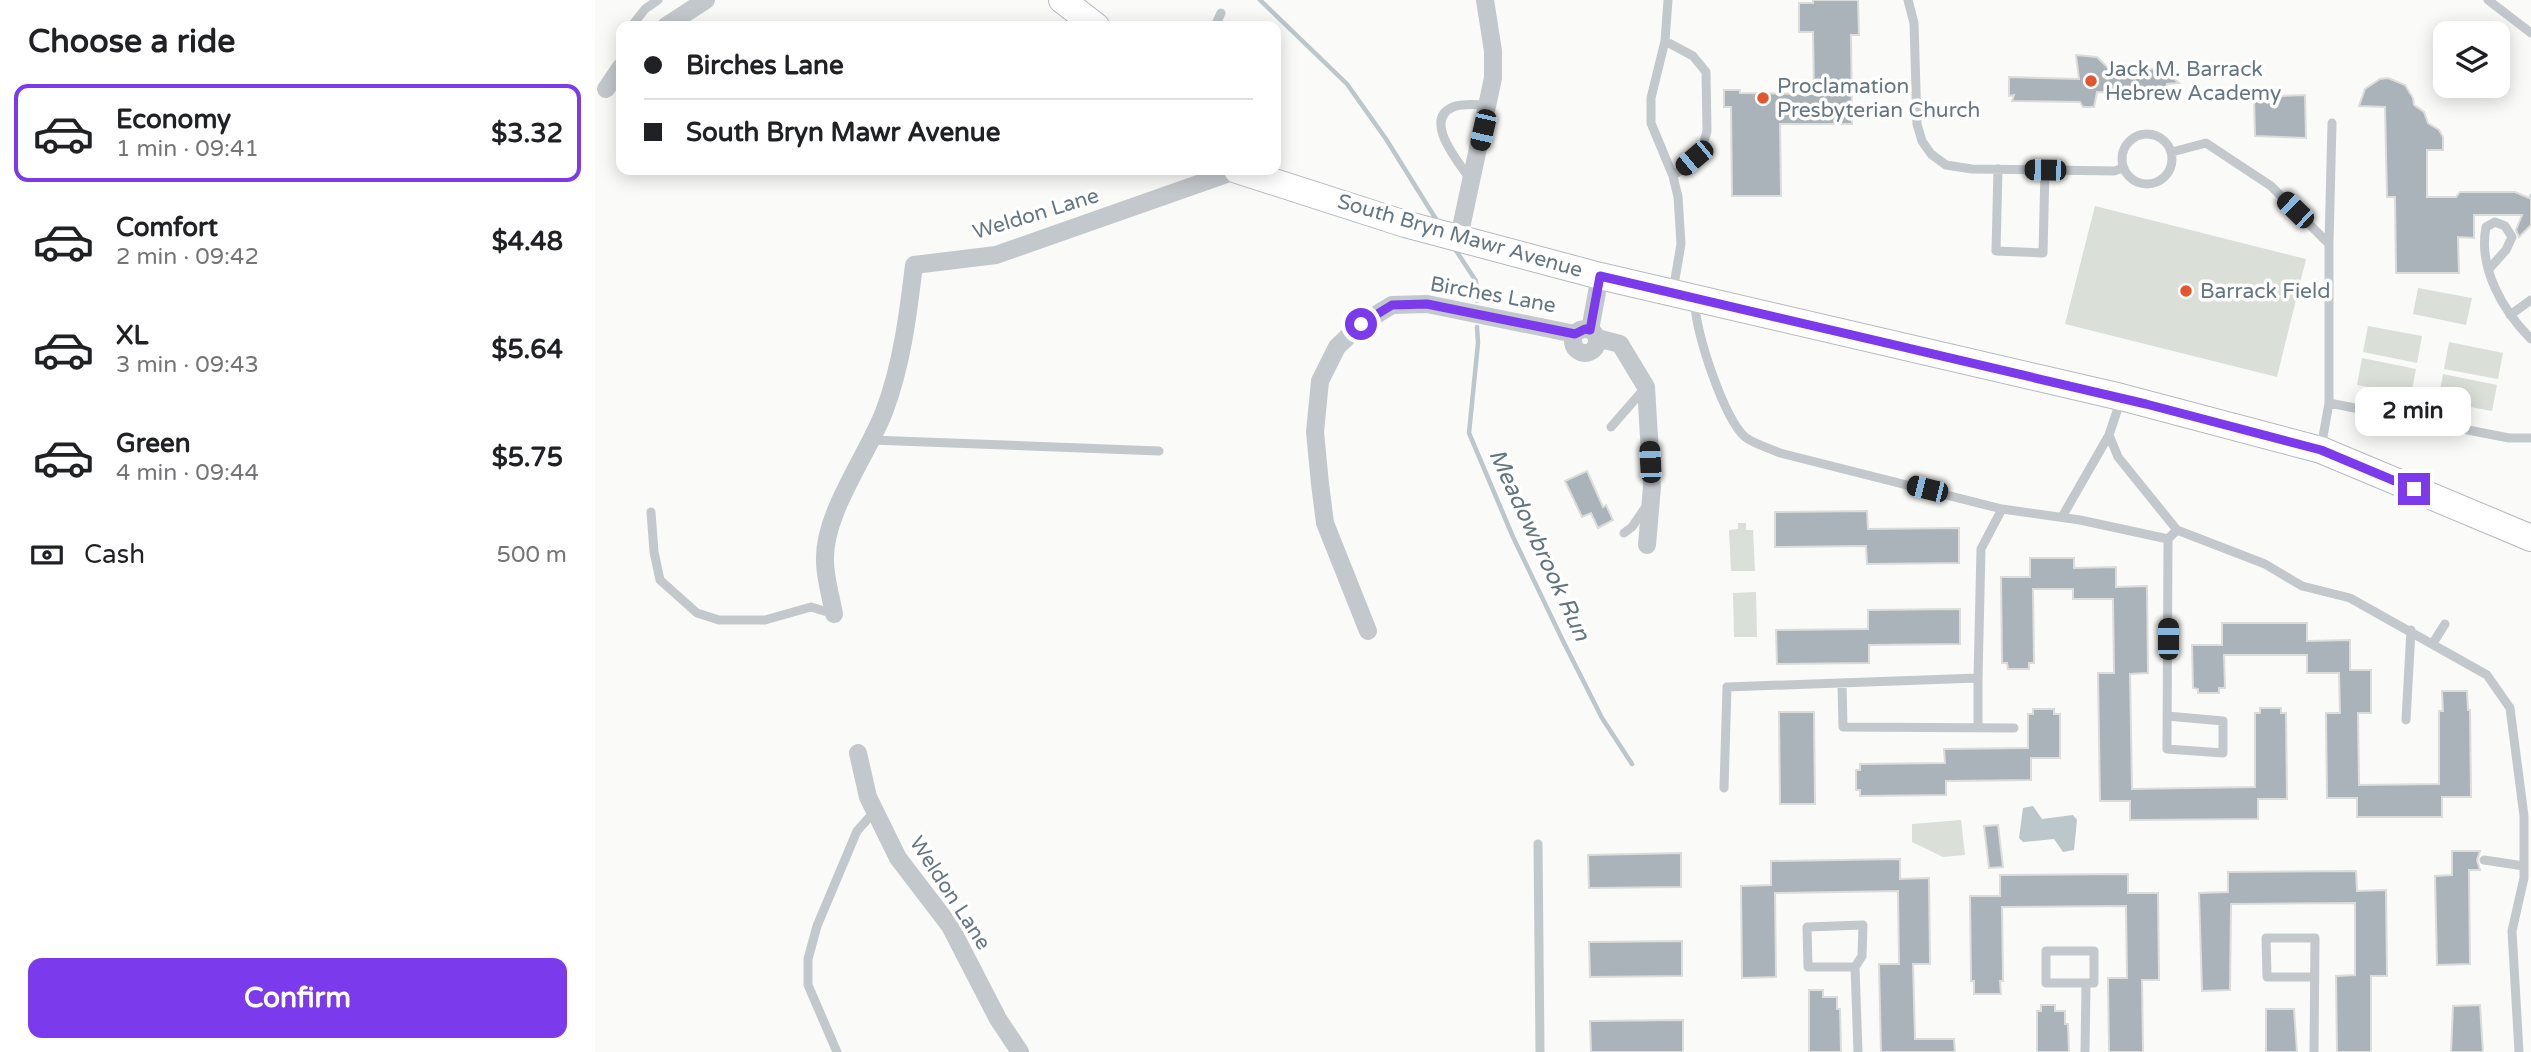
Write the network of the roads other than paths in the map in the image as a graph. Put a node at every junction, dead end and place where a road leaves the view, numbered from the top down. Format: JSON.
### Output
{"nodes":[{"id":1,"x":658,"y":0,"type":"edge"},
{"id":2,"x":706,"y":0,"type":"edge"},
{"id":3,"x":1062,"y":0,"type":"edge"},
{"id":4,"x":1485,"y":0,"type":"edge"},
{"id":5,"x":1668,"y":0,"type":"edge"},
{"id":6,"x":1908,"y":0,"type":"edge"},
{"id":7,"x":2488,"y":0,"type":"edge"},
{"id":8,"x":1221,"y":13,"type":"dead end"},
{"id":9,"x":636,"y":21,"type":"edge"},
{"id":10,"x":674,"y":21,"type":"edge"},
{"id":11,"x":1089,"y":21,"type":"edge"},
{"id":12,"x":1217,"y":21,"type":"edge"},
{"id":13,"x":2531,"y":33,"type":"edge"},
{"id":14,"x":1665,"y":41,"type":"junction"},
{"id":15,"x":616,"y":71,"type":"edge"},
{"id":16,"x":606,"y":89,"type":"dead end"},
{"id":17,"x":1489,"y":105,"type":"junction"},
{"id":18,"x":2332,"y":123,"type":"dead end"},
{"id":19,"x":2172,"y":152,"type":"junction"},
{"id":20,"x":2124,"y":168,"type":"junction"},
{"id":21,"x":1998,"y":169,"type":"junction"},
{"id":22,"x":2045,"y":170,"type":"junction"},
{"id":23,"x":1224,"y":175,"type":"edge"},
{"id":24,"x":1253,"y":175,"type":"edge"},
{"id":25,"x":1673,"y":176,"type":"junction"},
{"id":26,"x":1471,"y":181,"type":"junction"},
{"id":27,"x":1455,"y":236,"type":"junction"},
{"id":28,"x":2329,"y":244,"type":"junction"},
{"id":29,"x":2489,"y":269,"type":"junction"},
{"id":30,"x":1600,"y":276,"type":"junction"},
{"id":31,"x":1684,"y":295,"type":"junction"},
{"id":32,"x":2531,"y":300,"type":"edge"},
{"id":33,"x":2510,"y":315,"type":"junction"},
{"id":34,"x":1587,"y":334,"type":"junction"},
{"id":35,"x":2531,"y":339,"type":"edge"},
{"id":36,"x":1646,"y":387,"type":"junction"},
{"id":37,"x":2121,"y":397,"type":"junction"},
{"id":38,"x":2329,"y":403,"type":"junction"},
{"id":39,"x":1611,"y":427,"type":"dead end"},
{"id":40,"x":2109,"y":435,"type":"junction"},
{"id":41,"x":2531,"y":438,"type":"edge"},
{"id":42,"x":871,"y":440,"type":"junction"},
{"id":43,"x":2321,"y":450,"type":"junction"},
{"id":44,"x":1160,"y":451,"type":"dead end"},
{"id":45,"x":1651,"y":497,"type":"junction"},
{"id":46,"x":2002,"y":509,"type":"junction"},
{"id":47,"x":651,"y":512,"type":"dead end"},
{"id":48,"x":2062,"y":517,"type":"junction"},
{"id":49,"x":2177,"y":530,"type":"junction"},
{"id":50,"x":1624,"y":533,"type":"dead end"},
{"id":51,"x":2531,"y":538,"type":"edge"},
{"id":52,"x":2168,"y":539,"type":"junction"},
{"id":53,"x":1647,"y":545,"type":"dead end"},
{"id":54,"x":834,"y":614,"type":"joint"},
{"id":55,"x":2445,"y":624,"type":"dead end"},
{"id":56,"x":2411,"y":630,"type":"junction"},
{"id":57,"x":1368,"y":631,"type":"dead end"},
{"id":58,"x":2433,"y":643,"type":"junction"},
{"id":59,"x":1978,"y":678,"type":"junction"},
{"id":60,"x":1842,"y":683,"type":"junction"},
{"id":61,"x":2167,"y":716,"type":"junction"},
{"id":62,"x":2406,"y":720,"type":"dead end"},
{"id":63,"x":1978,"y":728,"type":"junction"},
{"id":64,"x":2014,"y":728,"type":"dead end"},
{"id":65,"x":858,"y":753,"type":"dead end"},
{"id":66,"x":1724,"y":788,"type":"dead end"},
{"id":67,"x":875,"y":811,"type":"junction"},
{"id":68,"x":1538,"y":844,"type":"dead end"},
{"id":69,"x":2484,"y":860,"type":"dead end"},
{"id":70,"x":2524,"y":866,"type":"junction"},
{"id":71,"x":1855,"y":967,"type":"junction"},
{"id":72,"x":2314,"y":977,"type":"junction"},
{"id":73,"x":2086,"y":984,"type":"junction"},
{"id":74,"x":837,"y":1052,"type":"edge"},
{"id":75,"x":1020,"y":1052,"type":"edge"},
{"id":76,"x":1540,"y":1052,"type":"edge"},
{"id":77,"x":1858,"y":1052,"type":"edge"},
{"id":78,"x":2085,"y":1052,"type":"edge"},
{"id":79,"x":2314,"y":1052,"type":"edge"},
{"id":80,"x":2519,"y":1052,"type":"edge"}],
"edges":[{"from":1,"to":9,"type":"lane"},
{"from":2,"to":10,"type":"street"},
{"from":3,"to":11,"type":"main road"},
{"from":4,"to":17,"type":"street"},
{"from":5,"to":14,"type":"lane"},
{"from":6,"to":21,"type":"lane"},
{"from":7,"to":13,"type":"lane"},
{"from":8,"to":12,"type":"lane"},
{"from":14,"to":25,"type":"lane"},
{"from":14,"to":25,"type":"lane"},
{"from":15,"to":16,"type":"street"},
{"from":17,"to":26,"type":"street"},
{"from":17,"to":26,"type":"lane"},
{"from":18,"to":28,"type":"lane"},
{"from":19,"to":20,"type":"lane"},
{"from":19,"to":20,"type":"lane"},
{"from":19,"to":28,"type":"lane"},
{"from":20,"to":22,"type":"lane"},
{"from":21,"to":22,"type":"lane"},
{"from":21,"to":22,"type":"lane"},
{"from":23,"to":42,"type":"street","name":"Weldon Lane"},
{"from":24,"to":27,"type":"main road","name":"South Bryn Mawr Avenue"},
{"from":25,"to":31,"type":"lane"},
{"from":26,"to":27,"type":"street"},
{"from":27,"to":30,"type":"main road","name":"South Bryn Mawr Avenue"},
{"from":28,"to":38,"type":"lane"},
{"from":29,"to":29,"type":"lane"},
{"from":29,"to":33,"type":"lane"},
{"from":30,"to":31,"type":"main road","name":"South Bryn Mawr Avenue"},
{"from":30,"to":34,"type":"street"},
{"from":31,"to":37,"type":"main road","name":"South Bryn Mawr Avenue"},
{"from":31,"to":46,"type":"lane"},
{"from":32,"to":33,"type":"lane"},
{"from":33,"to":35,"type":"lane"},
{"from":34,"to":36,"type":"street","name":"Birches Lane"},
{"from":34,"to":57,"type":"street","name":"Birches Lane"},
{"from":36,"to":39,"type":"lane"},
{"from":36,"to":45,"type":"street","name":"Birches Lane"},
{"from":37,"to":40,"type":"lane"},
{"from":37,"to":43,"type":"main road","name":"South Bryn Mawr Avenue"},
{"from":38,"to":41,"type":"lane"},
{"from":38,"to":43,"type":"lane"},
{"from":40,"to":48,"type":"lane"},
{"from":40,"to":49,"type":"lane"},
{"from":42,"to":44,"type":"lane"},
{"from":42,"to":54,"type":"street","name":"Weldon Lane"},
{"from":43,"to":51,"type":"main road","name":"South Bryn Mawr Avenue"},
{"from":45,"to":50,"type":"lane"},
{"from":45,"to":53,"type":"street","name":"Birches Lane"},
{"from":46,"to":48,"type":"lane"},
{"from":46,"to":59,"type":"lane"},
{"from":47,"to":54,"type":"lane"},
{"from":48,"to":52,"type":"lane"},
{"from":49,"to":52,"type":"lane"},
{"from":49,"to":56,"type":"lane"},
{"from":52,"to":61,"type":"lane"},
{"from":55,"to":58,"type":"lane"},
{"from":56,"to":58,"type":"lane"},
{"from":56,"to":62,"type":"lane"},
{"from":58,"to":70,"type":"lane"},
{"from":59,"to":60,"type":"lane"},
{"from":59,"to":63,"type":"lane"},
{"from":60,"to":63,"type":"lane"},
{"from":60,"to":66,"type":"lane"},
{"from":61,"to":61,"type":"lane"},
{"from":63,"to":64,"type":"lane"},
{"from":65,"to":67,"type":"street","name":"Weldon Lane"},
{"from":67,"to":74,"type":"lane"},
{"from":67,"to":75,"type":"street","name":"Weldon Lane"},
{"from":68,"to":76,"type":"lane"},
{"from":69,"to":70,"type":"lane"},
{"from":70,"to":80,"type":"lane"},
{"from":71,"to":71,"type":"lane"},
{"from":71,"to":77,"type":"lane"},
{"from":72,"to":72,"type":"lane"},
{"from":72,"to":79,"type":"lane"},
{"from":73,"to":73,"type":"lane"},
{"from":73,"to":78,"type":"lane"}]}
